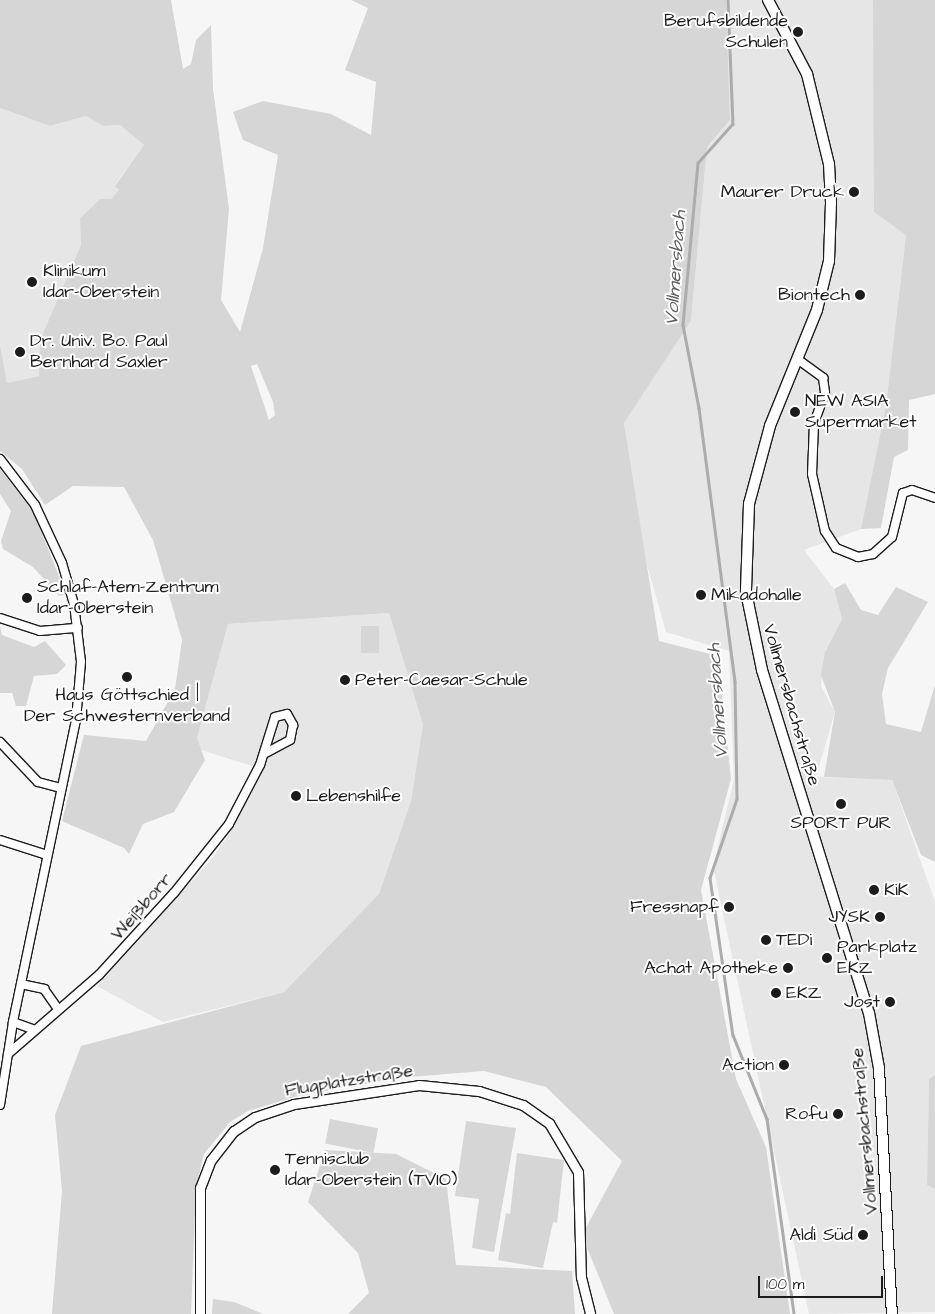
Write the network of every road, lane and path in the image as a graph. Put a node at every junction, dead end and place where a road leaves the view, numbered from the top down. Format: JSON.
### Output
{"nodes":[{"id":1,"x":768,"y":0,"type":"edge"},
{"id":2,"x":800,"y":361,"type":"junction"},
{"id":3,"x":0,"y":459,"type":"edge"},
{"id":4,"x":935,"y":498,"type":"edge"},
{"id":5,"x":0,"y":618,"type":"edge"},
{"id":6,"x":78,"y":628,"type":"junction"},
{"id":7,"x":0,"y":742,"type":"edge"},
{"id":8,"x":266,"y":752,"type":"junction"},
{"id":9,"x":61,"y":788,"type":"junction"},
{"id":10,"x":0,"y":840,"type":"edge"},
{"id":11,"x":47,"y":855,"type":"junction"},
{"id":12,"x":20,"y":984,"type":"junction"},
{"id":13,"x":58,"y":1009,"type":"junction"},
{"id":14,"x":13,"y":1022,"type":"junction"},
{"id":15,"x":35,"y":1030,"type":"junction"},
{"id":16,"x":8,"y":1054,"type":"junction"},
{"id":17,"x":0,"y":1105,"type":"edge"},
{"id":18,"x":200,"y":1314,"type":"edge"},
{"id":19,"x":590,"y":1314,"type":"edge"},
{"id":20,"x":892,"y":1314,"type":"edge"}],
"edges":[{"from":1,"to":2,"type":"main road","name":"Vollmersbachstraße"},
{"from":2,"to":4,"type":"street"},
{"from":2,"to":20,"type":"main road","name":"Vollmersbachstraße"},
{"from":3,"to":6,"type":"street"},
{"from":5,"to":6,"type":"street"},
{"from":6,"to":9,"type":"street"},
{"from":7,"to":9,"type":"street"},
{"from":8,"to":8,"type":"street","name":"Weißborr"},
{"from":8,"to":13,"type":"street","name":"Weißborr"},
{"from":9,"to":11,"type":"street"},
{"from":10,"to":11,"type":"street"},
{"from":11,"to":12,"type":"street"},
{"from":12,"to":13,"type":"street"},
{"from":12,"to":14,"type":"street"},
{"from":13,"to":15,"type":"street","name":"Weißborr"},
{"from":14,"to":15,"type":"street"},
{"from":14,"to":16,"type":"street"},
{"from":15,"to":16,"type":"street","name":"Weißborr"},
{"from":16,"to":17,"type":"street"},
{"from":18,"to":19,"type":"street","name":"Flugplatzstraße"}]}
